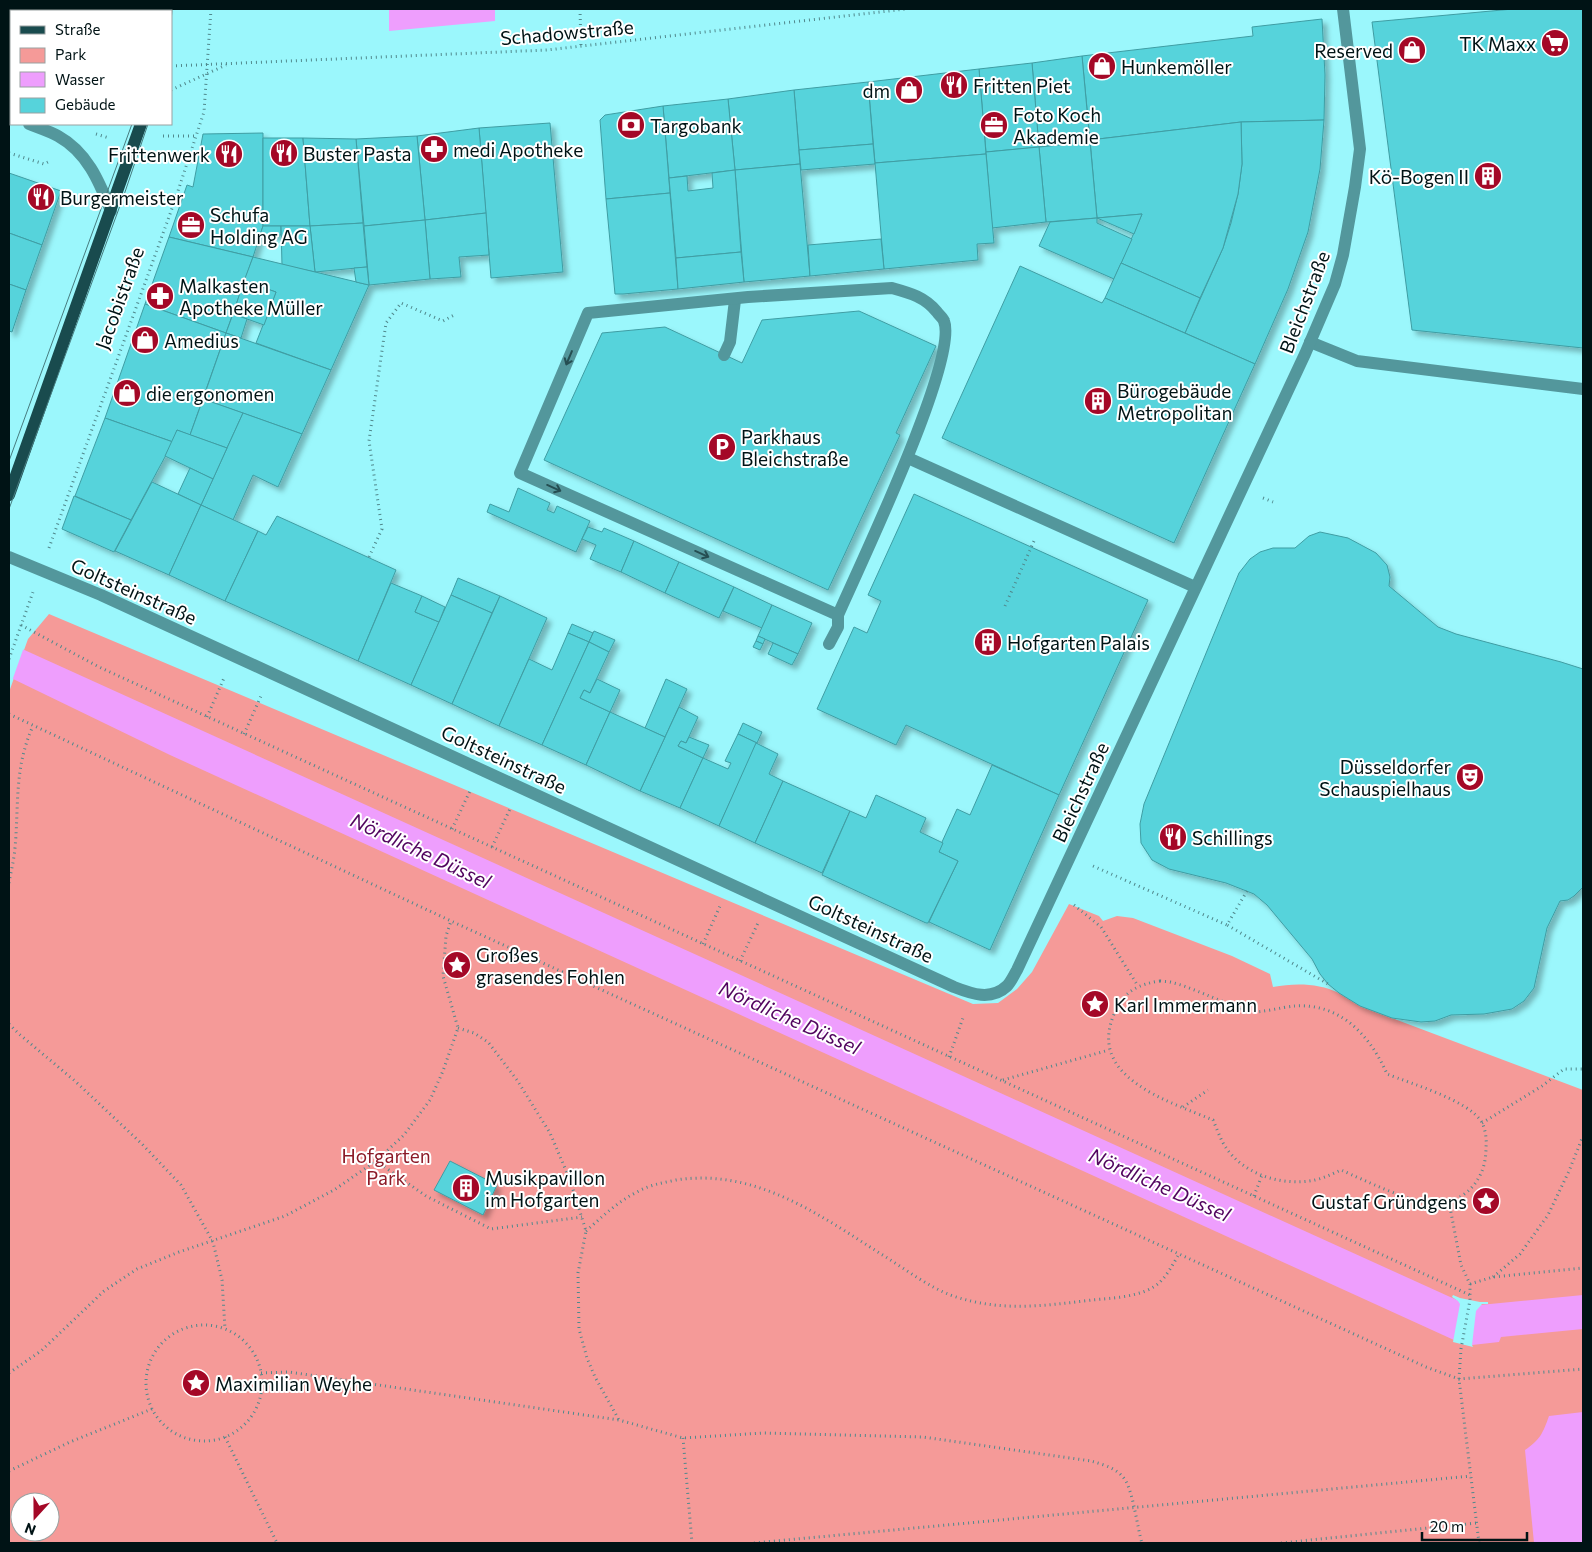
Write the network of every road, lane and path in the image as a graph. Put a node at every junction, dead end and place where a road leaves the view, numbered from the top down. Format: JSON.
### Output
{"nodes":[{"id":1,"x":211,"y":9,"type":"edge"},
{"id":2,"x":580,"y":9,"type":"edge"},
{"id":3,"x":906,"y":9,"type":"edge"},
{"id":4,"x":1343,"y":9,"type":"edge"},
{"id":5,"x":582,"y":48,"type":"junction"},
{"id":6,"x":228,"y":64,"type":"junction"},
{"id":7,"x":207,"y":65,"type":"junction"},
{"id":8,"x":172,"y":66,"type":"edge"},
{"id":9,"x":206,"y":74,"type":"junction"},
{"id":10,"x":172,"y":90,"type":"edge"},
{"id":11,"x":31,"y":125,"type":"edge"},
{"id":12,"x":141,"y":125,"type":"edge"},
{"id":13,"x":185,"y":136,"type":"dead end"},
{"id":14,"x":195,"y":136,"type":"junction"},
{"id":15,"x":168,"y":201,"type":"dead end"},
{"id":16,"x":174,"y":203,"type":"junction"},
{"id":17,"x":111,"y":210,"type":"junction"},
{"id":18,"x":734,"y":300,"type":"junction"},
{"id":19,"x":454,"y":315,"type":"dead end"},
{"id":20,"x":1310,"y":342,"type":"junction"},
{"id":21,"x":724,"y":355,"type":"dead end"},
{"id":22,"x":1583,"y":389,"type":"edge"},
{"id":23,"x":76,"y":453,"type":"dead end"},
{"id":24,"x":82,"y":455,"type":"junction"},
{"id":25,"x":908,"y":458,"type":"junction"},
{"id":26,"x":9,"y":494,"type":"edge"},
{"id":27,"x":1268,"y":500,"type":"dead end"},
{"id":28,"x":1273,"y":502,"type":"dead end"},
{"id":29,"x":1044,"y":520,"type":"junction"},
{"id":30,"x":51,"y":541,"type":"dead end"},
{"id":31,"x":369,"y":557,"type":"dead end"},
{"id":32,"x":9,"y":558,"type":"edge"},
{"id":33,"x":1195,"y":588,"type":"junction"},
{"id":34,"x":1005,"y":606,"type":"dead end"},
{"id":35,"x":27,"y":609,"type":"dead end"},
{"id":36,"x":838,"y":615,"type":"junction"},
{"id":37,"x":21,"y":625,"type":"junction"},
{"id":38,"x":830,"y":644,"type":"dead end"},
{"id":39,"x":234,"y":656,"type":"junction"},
{"id":40,"x":9,"y":659,"type":"edge"},
{"id":41,"x":271,"y":673,"type":"junction"},
{"id":42,"x":9,"y":714,"type":"edge"},
{"id":43,"x":207,"y":717,"type":"junction"},
{"id":44,"x":33,"y":726,"type":"junction"},
{"id":45,"x":244,"y":734,"type":"junction"},
{"id":46,"x":480,"y":768,"type":"junction"},
{"id":47,"x":520,"y":787,"type":"junction"},
{"id":48,"x":452,"y":829,"type":"junction"},
{"id":49,"x":492,"y":847,"type":"junction"},
{"id":50,"x":1103,"y":870,"type":"dead end"},
{"id":51,"x":9,"y":883,"type":"edge"},
{"id":52,"x":731,"y":883,"type":"junction"},
{"id":53,"x":1056,"y":889,"type":"junction"},
{"id":54,"x":1247,"y":891,"type":"dead end"},
{"id":55,"x":768,"y":901,"type":"junction"},
{"id":56,"x":452,"y":921,"type":"junction"},
{"id":57,"x":1227,"y":925,"type":"junction"},
{"id":58,"x":703,"y":944,"type":"junction"},
{"id":59,"x":740,"y":961,"type":"junction"},
{"id":60,"x":1328,"y":984,"type":"dead end"},
{"id":61,"x":1138,"y":986,"type":"junction"},
{"id":62,"x":982,"y":996,"type":"junction"},
{"id":63,"x":9,"y":1024,"type":"edge"},
{"id":64,"x":458,"y":1028,"type":"junction"},
{"id":65,"x":1109,"y":1050,"type":"junction"},
{"id":66,"x":949,"y":1057,"type":"junction"},
{"id":67,"x":1583,"y":1069,"type":"edge"},
{"id":68,"x":1002,"y":1080,"type":"junction"},
{"id":69,"x":1208,"y":1090,"type":"dead end"},
{"id":70,"x":1183,"y":1107,"type":"junction"},
{"id":71,"x":1482,"y":1122,"type":"junction"},
{"id":72,"x":1583,"y":1136,"type":"edge"},
{"id":73,"x":376,"y":1161,"type":"junction"},
{"id":74,"x":1262,"y":1175,"type":"junction"},
{"id":75,"x":1254,"y":1196,"type":"junction"},
{"id":76,"x":1449,"y":1202,"type":"junction"},
{"id":77,"x":582,"y":1217,"type":"junction"},
{"id":78,"x":586,"y":1231,"type":"junction"},
{"id":79,"x":213,"y":1242,"type":"junction"},
{"id":80,"x":1179,"y":1254,"type":"junction"},
{"id":81,"x":1583,"y":1268,"type":"edge"},
{"id":82,"x":1492,"y":1277,"type":"junction"},
{"id":83,"x":1470,"y":1284,"type":"junction"},
{"id":84,"x":1470,"y":1295,"type":"junction"},
{"id":85,"x":225,"y":1329,"type":"junction"},
{"id":86,"x":1583,"y":1369,"type":"edge"},
{"id":87,"x":9,"y":1373,"type":"edge"},
{"id":88,"x":261,"y":1373,"type":"junction"},
{"id":89,"x":1459,"y":1380,"type":"junction"},
{"id":90,"x":152,"y":1409,"type":"junction"},
{"id":91,"x":619,"y":1420,"type":"junction"},
{"id":92,"x":225,"y":1437,"type":"junction"},
{"id":93,"x":683,"y":1438,"type":"junction"},
{"id":94,"x":9,"y":1471,"type":"edge"},
{"id":95,"x":1471,"y":1476,"type":"junction"},
{"id":96,"x":1134,"y":1508,"type":"junction"},
{"id":97,"x":1477,"y":1523,"type":"junction"},
{"id":98,"x":277,"y":1543,"type":"edge"},
{"id":99,"x":692,"y":1543,"type":"edge"},
{"id":100,"x":754,"y":1543,"type":"edge"},
{"id":101,"x":1142,"y":1543,"type":"edge"},
{"id":102,"x":1281,"y":1543,"type":"edge"},
{"id":103,"x":1479,"y":1543,"type":"edge"}],
"edges":[{"from":1,"to":7,"type":"path","name":"Jacobistraße"},
{"from":2,"to":5,"type":"path"},
{"from":3,"to":5,"type":"path","name":"Schadowstraße"},
{"from":4,"to":20,"type":"street","name":"Bleichstraße"},
{"from":5,"to":6,"type":"path","name":"Schadowstraße"},
{"from":6,"to":7,"type":"path","name":"Schadowstraße"},
{"from":6,"to":9,"type":"path","name":"Schadowstraße"},
{"from":7,"to":8,"type":"path","name":"Schadowstraße"},
{"from":7,"to":9,"type":"path","name":"Jacobistraße"},
{"from":9,"to":10,"type":"path","name":"Schadowstraße"},
{"from":9,"to":14,"type":"path","name":"Jacobistraße"},
{"from":11,"to":17,"type":"street"},
{"from":12,"to":17,"type":"main road","name":"Jacobistraße"},
{"from":13,"to":14,"type":"path"},
{"from":14,"to":16,"type":"path","name":"Jacobistraße"},
{"from":15,"to":16,"type":"path"},
{"from":16,"to":24,"type":"path","name":"Jacobistraße"},
{"from":17,"to":26,"type":"main road","name":"Jacobistraße"},
{"from":18,"to":21,"type":"street"},
{"from":18,"to":25,"type":"street"},
{"from":18,"to":36,"type":"street","one_way":true},
{"from":19,"to":31,"type":"path"},
{"from":20,"to":22,"type":"street"},
{"from":20,"to":33,"type":"street","name":"Bleichstraße"},
{"from":23,"to":24,"type":"path"},
{"from":24,"to":30,"type":"path","name":"Jacobistraße"},
{"from":25,"to":29,"type":"street"},
{"from":25,"to":36,"type":"street"},
{"from":27,"to":28,"type":"path"},
{"from":29,"to":33,"type":"street"},
{"from":29,"to":34,"type":"path"},
{"from":32,"to":39,"type":"street","name":"Goltsteinstraße"},
{"from":33,"to":53,"type":"street","name":"Bleichstraße"},
{"from":35,"to":37,"type":"path"},
{"from":36,"to":38,"type":"street"},
{"from":37,"to":40,"type":"path"},
{"from":37,"to":43,"type":"path"},
{"from":39,"to":41,"type":"street","name":"Goltsteinstraße"},
{"from":39,"to":43,"type":"path"},
{"from":41,"to":45,"type":"path"},
{"from":41,"to":46,"type":"street","name":"Goltsteinstraße"},
{"from":42,"to":44,"type":"path"},
{"from":43,"to":45,"type":"path"},
{"from":44,"to":51,"type":"path"},
{"from":44,"to":56,"type":"path"},
{"from":45,"to":48,"type":"path"},
{"from":46,"to":47,"type":"street","name":"Goltsteinstraße"},
{"from":46,"to":48,"type":"path"},
{"from":47,"to":49,"type":"path"},
{"from":47,"to":52,"type":"street","name":"Goltsteinstraße"},
{"from":48,"to":49,"type":"path"},
{"from":49,"to":58,"type":"path"},
{"from":50,"to":57,"type":"path"},
{"from":52,"to":55,"type":"street","name":"Goltsteinstraße"},
{"from":52,"to":58,"type":"path"},
{"from":53,"to":61,"type":"path"},
{"from":53,"to":62,"type":"street","name":"Bleichstraße"},
{"from":54,"to":57,"type":"path"},
{"from":55,"to":59,"type":"path"},
{"from":55,"to":62,"type":"street","name":"Goltsteinstraße"},
{"from":56,"to":64,"type":"path"},
{"from":56,"to":80,"type":"path"},
{"from":57,"to":60,"type":"path"},
{"from":58,"to":59,"type":"path"},
{"from":59,"to":66,"type":"path"},
{"from":61,"to":65,"type":"path"},
{"from":61,"to":71,"type":"path"},
{"from":62,"to":66,"type":"path"},
{"from":63,"to":79,"type":"path"},
{"from":64,"to":73,"type":"path"},
{"from":64,"to":77,"type":"path"},
{"from":65,"to":68,"type":"path"},
{"from":65,"to":70,"type":"path"},
{"from":66,"to":68,"type":"path"},
{"from":67,"to":71,"type":"path"},
{"from":68,"to":75,"type":"path"},
{"from":69,"to":70,"type":"path"},
{"from":70,"to":74,"type":"path"},
{"from":71,"to":76,"type":"path"},
{"from":72,"to":82,"type":"path"},
{"from":73,"to":77,"type":"path"},
{"from":73,"to":79,"type":"path"},
{"from":74,"to":75,"type":"path"},
{"from":74,"to":76,"type":"path"},
{"from":75,"to":84,"type":"path"},
{"from":76,"to":83,"type":"path"},
{"from":77,"to":78,"type":"path"},
{"from":78,"to":80,"type":"path"},
{"from":78,"to":91,"type":"path"},
{"from":79,"to":85,"type":"path"},
{"from":79,"to":87,"type":"path"},
{"from":80,"to":89,"type":"path"},
{"from":81,"to":82,"type":"path"},
{"from":82,"to":83,"type":"path"},
{"from":83,"to":84,"type":"path"},
{"from":84,"to":89,"type":"path"},
{"from":85,"to":88,"type":"path"},
{"from":85,"to":90,"type":"path"},
{"from":86,"to":89,"type":"path"},
{"from":88,"to":91,"type":"path"},
{"from":88,"to":92,"type":"path"},
{"from":89,"to":95,"type":"path"},
{"from":90,"to":92,"type":"path"},
{"from":90,"to":94,"type":"path"},
{"from":91,"to":93,"type":"path"},
{"from":92,"to":98,"type":"path"},
{"from":93,"to":96,"type":"path"},
{"from":93,"to":99,"type":"path"},
{"from":95,"to":96,"type":"path"},
{"from":95,"to":97,"type":"path"},
{"from":96,"to":100,"type":"path"},
{"from":96,"to":101,"type":"path"},
{"from":97,"to":102,"type":"path"},
{"from":97,"to":103,"type":"path"}]}
